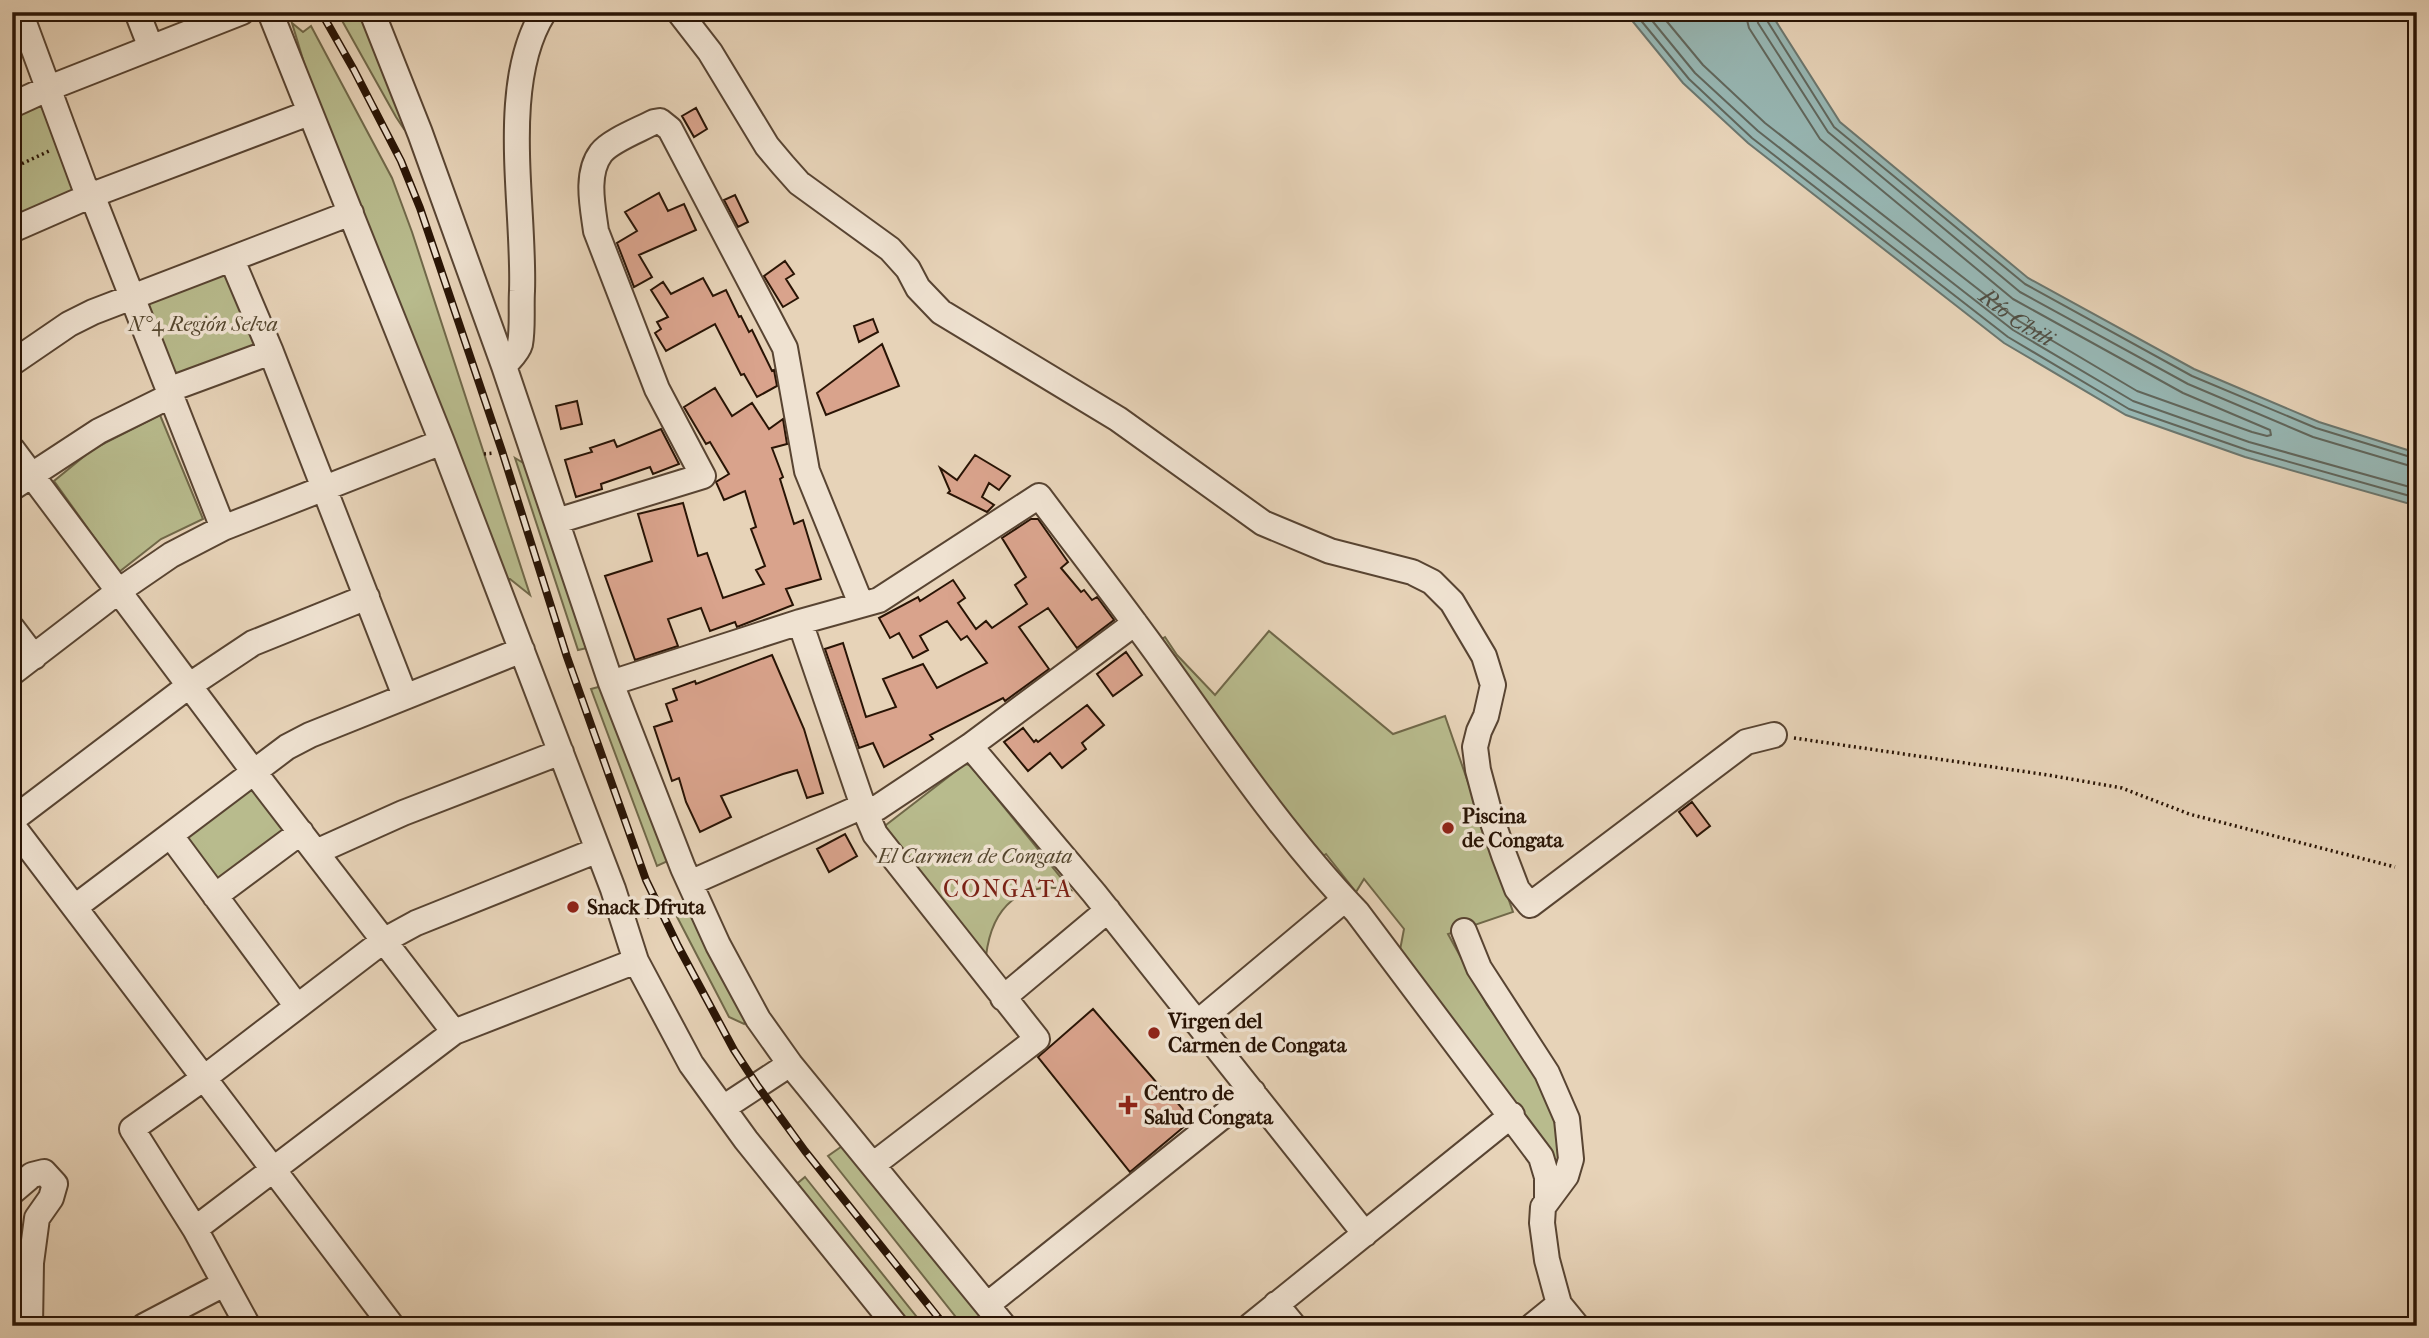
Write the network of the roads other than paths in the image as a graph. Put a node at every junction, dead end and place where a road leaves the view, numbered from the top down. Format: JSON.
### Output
{"nodes":[{"id":1,"x":20,"y":12,"type":"edge"},
{"id":2,"x":137,"y":12,"type":"edge"},
{"id":3,"x":242,"y":12,"type":"edge"},
{"id":4,"x":270,"y":12,"type":"edge"},
{"id":5,"x":372,"y":12,"type":"edge"},
{"id":6,"x":544,"y":12,"type":"edge"},
{"id":7,"x":679,"y":12,"type":"edge"},
{"id":8,"x":151,"y":48,"type":"junction"},
{"id":9,"x":49,"y":88,"type":"junction"},
{"id":10,"x":12,"y":105,"type":"edge"},
{"id":11,"x":309,"y":113,"type":"junction"},
{"id":12,"x":92,"y":195,"type":"junction"},
{"id":13,"x":351,"y":213,"type":"junction"},
{"id":14,"x":12,"y":230,"type":"edge"},
{"id":15,"x":232,"y":260,"type":"junction"},
{"id":16,"x":132,"y":299,"type":"junction"},
{"id":17,"x":271,"y":352,"type":"junction"},
{"id":18,"x":12,"y":363,"type":"edge"},
{"id":19,"x":504,"y":366,"type":"junction"},
{"id":20,"x":170,"y":396,"type":"junction"},
{"id":21,"x":442,"y":442,"type":"junction"},
{"id":22,"x":12,"y":449,"type":"edge"},
{"id":23,"x":21,"y":481,"type":"edge"},
{"id":24,"x":324,"y":488,"type":"junction"},
{"id":25,"x":557,"y":521,"type":"junction"},
{"id":26,"x":223,"y":528,"type":"junction"},
{"id":27,"x":120,"y":590,"type":"junction"},
{"id":28,"x":367,"y":597,"type":"junction"},
{"id":29,"x":860,"y":604,"type":"junction"},
{"id":30,"x":800,"y":622,"type":"junction"},
{"id":31,"x":1135,"y":623,"type":"junction"},
{"id":32,"x":12,"y":628,"type":"edge"},
{"id":33,"x":522,"y":650,"type":"junction"},
{"id":34,"x":34,"y":657,"type":"junction"},
{"id":35,"x":12,"y":673,"type":"edge"},
{"id":36,"x":611,"y":683,"type":"junction"},
{"id":37,"x":190,"y":685,"type":"junction"},
{"id":38,"x":405,"y":696,"type":"junction"},
{"id":39,"x":1774,"y":736,"type":"road end"},
{"id":40,"x":970,"y":746,"type":"junction"},
{"id":41,"x":561,"y":752,"type":"junction"},
{"id":42,"x":254,"y":772,"type":"junction"},
{"id":43,"x":863,"y":806,"type":"junction"},
{"id":44,"x":12,"y":822,"type":"edge"},
{"id":45,"x":171,"y":836,"type":"junction"},
{"id":46,"x":309,"y":842,"type":"junction"},
{"id":47,"x":598,"y":850,"type":"junction"},
{"id":48,"x":690,"y":883,"type":"junction"},
{"id":49,"x":215,"y":895,"type":"junction"},
{"id":50,"x":1344,"y":900,"type":"junction"},
{"id":51,"x":75,"y":907,"type":"junction"},
{"id":52,"x":1108,"y":911,"type":"junction"},
{"id":53,"x":1464,"y":932,"type":"dead end"},
{"id":54,"x":383,"y":941,"type":"junction"},
{"id":55,"x":636,"y":961,"type":"junction"},
{"id":56,"x":1003,"y":998,"type":"junction"},
{"id":57,"x":296,"y":1005,"type":"junction"},
{"id":58,"x":1197,"y":1023,"type":"junction"},
{"id":59,"x":454,"y":1032,"type":"junction"},
{"id":60,"x":790,"y":1064,"type":"junction"},
{"id":61,"x":204,"y":1078,"type":"junction"},
{"id":62,"x":1253,"y":1092,"type":"junction"},
{"id":63,"x":723,"y":1108,"type":"junction"},
{"id":64,"x":1512,"y":1115,"type":"junction"},
{"id":65,"x":874,"y":1164,"type":"junction"},
{"id":66,"x":274,"y":1169,"type":"junction"},
{"id":67,"x":12,"y":1192,"type":"edge"},
{"id":68,"x":1547,"y":1200,"type":"junction"},
{"id":69,"x":195,"y":1229,"type":"junction"},
{"id":70,"x":1365,"y":1234,"type":"junction"},
{"id":71,"x":224,"y":1284,"type":"junction"},
{"id":72,"x":1276,"y":1304,"type":"junction"},
{"id":73,"x":1559,"y":1304,"type":"junction"},
{"id":74,"x":987,"y":1305,"type":"junction"},
{"id":75,"x":150,"y":1322,"type":"edge"},
{"id":76,"x":30,"y":1326,"type":"edge"},
{"id":77,"x":248,"y":1326,"type":"edge"},
{"id":78,"x":392,"y":1326,"type":"edge"},
{"id":79,"x":896,"y":1326,"type":"edge"},
{"id":80,"x":1004,"y":1326,"type":"edge"},
{"id":81,"x":1250,"y":1326,"type":"edge"},
{"id":82,"x":1294,"y":1326,"type":"edge"},
{"id":83,"x":1532,"y":1326,"type":"edge"},
{"id":84,"x":1577,"y":1326,"type":"edge"}],
"edges":[{"from":1,"to":9,"type":"street"},
{"from":2,"to":8,"type":"street"},
{"from":3,"to":8,"type":"street"},
{"from":4,"to":11,"type":"street"},
{"from":5,"to":19,"type":"street"},
{"from":6,"to":19,"type":"street"},
{"from":7,"to":39,"type":"street"},
{"from":8,"to":9,"type":"street"},
{"from":9,"to":10,"type":"street"},
{"from":9,"to":12,"type":"street"},
{"from":11,"to":12,"type":"street"},
{"from":11,"to":13,"type":"street"},
{"from":12,"to":14,"type":"street"},
{"from":12,"to":16,"type":"street"},
{"from":13,"to":15,"type":"street"},
{"from":13,"to":21,"type":"street"},
{"from":15,"to":16,"type":"street"},
{"from":15,"to":17,"type":"street"},
{"from":16,"to":18,"type":"street"},
{"from":16,"to":20,"type":"street"},
{"from":17,"to":20,"type":"street"},
{"from":17,"to":24,"type":"street"},
{"from":19,"to":25,"type":"street"},
{"from":20,"to":23,"type":"street"},
{"from":20,"to":26,"type":"street"},
{"from":21,"to":24,"type":"street"},
{"from":21,"to":33,"type":"street"},
{"from":22,"to":23,"type":"street"},
{"from":23,"to":27,"type":"street"},
{"from":24,"to":26,"type":"street"},
{"from":24,"to":28,"type":"street"},
{"from":25,"to":29,"type":"street"},
{"from":25,"to":36,"type":"street"},
{"from":26,"to":27,"type":"street"},
{"from":27,"to":34,"type":"street"},
{"from":27,"to":37,"type":"street"},
{"from":28,"to":37,"type":"street"},
{"from":28,"to":38,"type":"street"},
{"from":29,"to":30,"type":"street"},
{"from":29,"to":31,"type":"street"},
{"from":30,"to":36,"type":"street"},
{"from":30,"to":43,"type":"street"},
{"from":31,"to":40,"type":"street"},
{"from":31,"to":50,"type":"street"},
{"from":32,"to":34,"type":"street"},
{"from":33,"to":38,"type":"street"},
{"from":33,"to":41,"type":"street"},
{"from":34,"to":35,"type":"street"},
{"from":36,"to":48,"type":"street"},
{"from":37,"to":42,"type":"street"},
{"from":37,"to":44,"type":"street"},
{"from":38,"to":42,"type":"street"},
{"from":40,"to":43,"type":"street"},
{"from":40,"to":52,"type":"street"},
{"from":41,"to":46,"type":"street"},
{"from":41,"to":47,"type":"street"},
{"from":42,"to":45,"type":"street"},
{"from":42,"to":46,"type":"street"},
{"from":43,"to":48,"type":"street"},
{"from":43,"to":56,"type":"street"},
{"from":44,"to":51,"type":"street"},
{"from":45,"to":49,"type":"street"},
{"from":45,"to":51,"type":"street"},
{"from":46,"to":49,"type":"street"},
{"from":46,"to":54,"type":"street"},
{"from":47,"to":54,"type":"street"},
{"from":47,"to":55,"type":"street"},
{"from":48,"to":60,"type":"street"},
{"from":49,"to":57,"type":"street"},
{"from":50,"to":58,"type":"street"},
{"from":50,"to":64,"type":"street"},
{"from":51,"to":61,"type":"street"},
{"from":52,"to":56,"type":"street"},
{"from":52,"to":58,"type":"street"},
{"from":53,"to":68,"type":"street"},
{"from":54,"to":57,"type":"street"},
{"from":54,"to":59,"type":"street"},
{"from":55,"to":59,"type":"street"},
{"from":55,"to":63,"type":"street"},
{"from":56,"to":65,"type":"street"},
{"from":57,"to":61,"type":"street"},
{"from":58,"to":62,"type":"street"},
{"from":59,"to":66,"type":"street"},
{"from":60,"to":63,"type":"street"},
{"from":60,"to":65,"type":"street"},
{"from":61,"to":66,"type":"street"},
{"from":61,"to":69,"type":"street"},
{"from":62,"to":70,"type":"street"},
{"from":62,"to":74,"type":"street"},
{"from":63,"to":79,"type":"street"},
{"from":64,"to":68,"type":"street"},
{"from":64,"to":70,"type":"street"},
{"from":65,"to":74,"type":"street"},
{"from":66,"to":69,"type":"street"},
{"from":66,"to":78,"type":"street"},
{"from":67,"to":76,"type":"street"},
{"from":68,"to":73,"type":"street"},
{"from":69,"to":71,"type":"street"},
{"from":70,"to":72,"type":"street"},
{"from":71,"to":75,"type":"street"},
{"from":71,"to":77,"type":"street"},
{"from":72,"to":81,"type":"street"},
{"from":72,"to":82,"type":"street"},
{"from":73,"to":83,"type":"street"},
{"from":73,"to":84,"type":"street"},
{"from":74,"to":80,"type":"street"}]}
